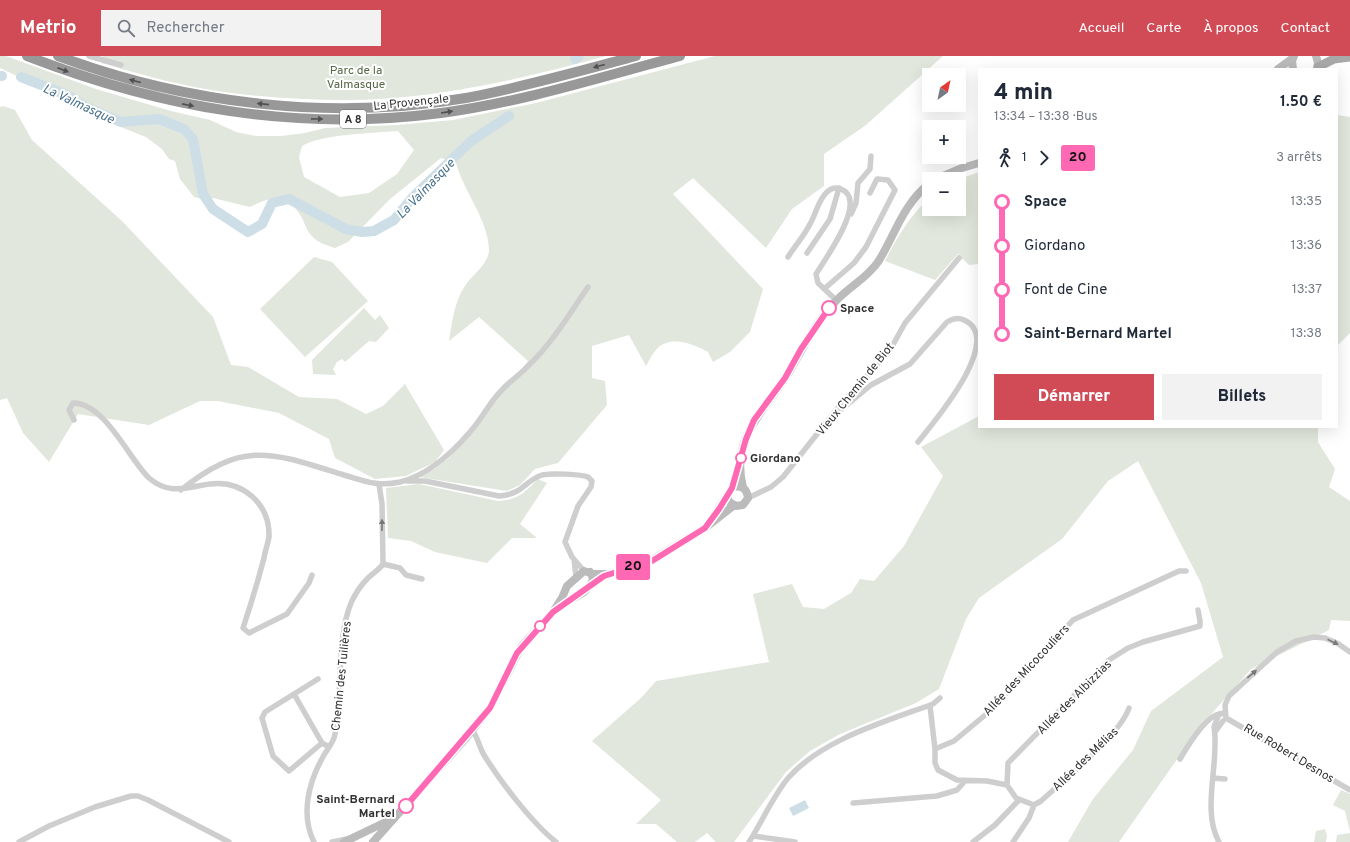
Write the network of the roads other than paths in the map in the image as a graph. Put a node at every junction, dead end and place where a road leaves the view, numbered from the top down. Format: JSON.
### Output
{"nodes":[{"id":1,"x":27,"y":56,"type":"edge"},
{"id":2,"x":58,"y":56,"type":"edge"},
{"id":3,"x":89,"y":56,"type":"edge"},
{"id":4,"x":636,"y":56,"type":"edge"},
{"id":5,"x":680,"y":56,"type":"edge"},
{"id":6,"x":1316,"y":56,"type":"edge"},
{"id":7,"x":1293,"y":57,"type":"edge"},
{"id":8,"x":1347,"y":57,"type":"edge"},
{"id":9,"x":1350,"y":61,"type":"edge"},
{"id":10,"x":121,"y":65,"type":"dead end"},
{"id":11,"x":1279,"y":68,"type":"edge"},
{"id":12,"x":1293,"y":68,"type":"edge"},
{"id":13,"x":1317,"y":68,"type":"edge"},
{"id":14,"x":870,"y":156,"type":"dead end"},
{"id":15,"x":978,"y":163,"type":"edge"},
{"id":16,"x":953,"y":172,"type":"edge"},
{"id":17,"x":839,"y":188,"type":"junction"},
{"id":18,"x":922,"y":190,"type":"edge"},
{"id":19,"x":870,"y":193,"type":"dead end"},
{"id":20,"x":848,"y":219,"type":"junction"},
{"id":21,"x":808,"y":253,"type":"dead end"},
{"id":22,"x":788,"y":257,"type":"dead end"},
{"id":23,"x":959,"y":258,"type":"dead end"},
{"id":24,"x":588,"y":287,"type":"dead end"},
{"id":25,"x":824,"y":289,"type":"junction"},
{"id":26,"x":836,"y":300,"type":"junction"},
{"id":27,"x":74,"y":420,"type":"dead end"},
{"id":28,"x":830,"y":420,"type":"junction"},
{"id":29,"x":918,"y":442,"type":"dead end"},
{"id":30,"x":741,"y":460,"type":"junction"},
{"id":31,"x":400,"y":482,"type":"junction"},
{"id":32,"x":379,"y":484,"type":"junction"},
{"id":33,"x":732,"y":488,"type":"junction"},
{"id":34,"x":181,"y":490,"type":"junction"},
{"id":35,"x":746,"y":492,"type":"junction"},
{"id":36,"x":727,"y":496,"type":"junction"},
{"id":37,"x":733,"y":506,"type":"junction"},
{"id":38,"x":705,"y":528,"type":"junction"},
{"id":39,"x":574,"y":559,"type":"junction"},
{"id":40,"x":383,"y":564,"type":"junction"},
{"id":41,"x":1186,"y":571,"type":"dead end"},
{"id":42,"x":587,"y":572,"type":"junction"},
{"id":43,"x":312,"y":574,"type":"dead end"},
{"id":44,"x":609,"y":574,"type":"junction"},
{"id":45,"x":576,"y":577,"type":"junction"},
{"id":46,"x":422,"y":579,"type":"dead end"},
{"id":47,"x":591,"y":584,"type":"junction"},
{"id":48,"x":565,"y":591,"type":"junction"},
{"id":49,"x":573,"y":598,"type":"junction"},
{"id":50,"x":1198,"y":610,"type":"dead end"},
{"id":51,"x":553,"y":612,"type":"junction"},
{"id":52,"x":1350,"y":652,"type":"edge"},
{"id":53,"x":318,"y":679,"type":"dead end"},
{"id":54,"x":294,"y":694,"type":"junction"},
{"id":55,"x":940,"y":698,"type":"dead end"},
{"id":56,"x":930,"y":706,"type":"junction"},
{"id":57,"x":1129,"y":708,"type":"dead end"},
{"id":58,"x":1222,"y":717,"type":"junction"},
{"id":59,"x":472,"y":730,"type":"junction"},
{"id":60,"x":322,"y":743,"type":"junction"},
{"id":61,"x":329,"y":747,"type":"junction"},
{"id":62,"x":935,"y":749,"type":"junction"},
{"id":63,"x":1180,"y":759,"type":"dead end"},
{"id":64,"x":1213,"y":778,"type":"junction"},
{"id":65,"x":1225,"y":779,"type":"dead end"},
{"id":66,"x":965,"y":781,"type":"junction"},
{"id":67,"x":1007,"y":785,"type":"junction"},
{"id":68,"x":1350,"y":790,"type":"edge"},
{"id":69,"x":1019,"y":800,"type":"junction"},
{"id":70,"x":854,"y":804,"type":"dead end"},
{"id":71,"x":1034,"y":806,"type":"junction"},
{"id":72,"x":396,"y":816,"type":"junction"},
{"id":73,"x":753,"y":836,"type":"junction"},
{"id":74,"x":346,"y":840,"type":"edge"},
{"id":75,"x":19,"y":842,"type":"edge"},
{"id":76,"x":229,"y":842,"type":"edge"},
{"id":77,"x":314,"y":842,"type":"edge"},
{"id":78,"x":332,"y":842,"type":"edge"},
{"id":79,"x":360,"y":842,"type":"edge"},
{"id":80,"x":373,"y":842,"type":"edge"},
{"id":81,"x":556,"y":842,"type":"edge"},
{"id":82,"x":749,"y":842,"type":"edge"},
{"id":83,"x":795,"y":842,"type":"edge"},
{"id":84,"x":974,"y":842,"type":"edge"},
{"id":85,"x":1013,"y":842,"type":"edge"},
{"id":86,"x":1219,"y":842,"type":"edge"}],
"edges":[{"from":1,"to":5,"type":"highway","name":"La Provençale","number":"A 8","one_way":true},
{"from":4,"to":2,"type":"highway","name":"La Provençale","number":"A 8","one_way":true},
{"from":3,"to":10,"type":"street"},
{"from":6,"to":13,"type":"main road"},
{"from":7,"to":11,"type":"main road"},
{"from":7,"to":12,"type":"main road"},
{"from":8,"to":9,"type":"main road"},
{"from":8,"to":13,"type":"main road"},
{"from":14,"to":20,"type":"street"},
{"from":15,"to":16,"type":"main road"},
{"from":17,"to":20,"type":"street"},
{"from":17,"to":21,"type":"street"},
{"from":17,"to":22,"type":"street"},
{"from":18,"to":26,"type":"main road"},
{"from":19,"to":25,"type":"street"},
{"from":20,"to":25,"type":"street"},
{"from":23,"to":28,"type":"street","name":"Vieux Chemin de Biot"},
{"from":24,"to":31,"type":"street"},
{"from":25,"to":26,"type":"street"},
{"from":26,"to":30,"type":"main road"},
{"from":27,"to":34,"type":"street"},
{"from":28,"to":29,"type":"street"},
{"from":28,"to":35,"type":"street","name":"Vieux Chemin de Biot"},
{"from":30,"to":33,"type":"main road"},
{"from":30,"to":35,"type":"main road"},
{"from":31,"to":32,"type":"street"},
{"from":31,"to":39,"type":"street"},
{"from":32,"to":34,"type":"street"},
{"from":40,"to":32,"type":"street","one_way":true},
{"from":33,"to":35,"type":"main road"},
{"from":33,"to":36,"type":"main road"},
{"from":34,"to":43,"type":"street"},
{"from":35,"to":37,"type":"main road"},
{"from":36,"to":37,"type":"main road"},
{"from":36,"to":38,"type":"main road"},
{"from":37,"to":38,"type":"main road"},
{"from":38,"to":44,"type":"main road"},
{"from":39,"to":42,"type":"street"},
{"from":39,"to":45,"type":"street"},
{"from":40,"to":46,"type":"street"},
{"from":40,"to":61,"type":"street","name":"Chemin des Tuilières"},
{"from":41,"to":62,"type":"street","name":"Allée des Micocouliers"},
{"from":42,"to":44,"type":"main road"},
{"from":42,"to":45,"type":"main road"},
{"from":42,"to":47,"type":"main road"},
{"from":44,"to":47,"type":"main road"},
{"from":45,"to":48,"type":"main road"},
{"from":47,"to":49,"type":"main road"},
{"from":48,"to":49,"type":"main road"},
{"from":48,"to":51,"type":"main road"},
{"from":49,"to":51,"type":"main road"},
{"from":50,"to":67,"type":"street","name":"Allée des Albizzias"},
{"from":51,"to":59,"type":"main road"},
{"from":58,"to":52,"type":"street","one_way":true},
{"from":53,"to":54,"type":"street"},
{"from":54,"to":60,"type":"street"},
{"from":54,"to":60,"type":"street"},
{"from":55,"to":56,"type":"street"},
{"from":56,"to":62,"type":"street"},
{"from":56,"to":73,"type":"street"},
{"from":57,"to":71,"type":"street","name":"Allée des Mélias"},
{"from":58,"to":63,"type":"street"},
{"from":58,"to":64,"type":"street"},
{"from":58,"to":68,"type":"street","name":"Rue Robert Desnos"},
{"from":59,"to":72,"type":"main road"},
{"from":59,"to":81,"type":"street"},
{"from":60,"to":61,"type":"street"},
{"from":61,"to":77,"type":"street","name":"Chemin des Tuilières"},
{"from":62,"to":66,"type":"street"},
{"from":64,"to":65,"type":"street"},
{"from":64,"to":86,"type":"street"},
{"from":66,"to":67,"type":"street"},
{"from":66,"to":70,"type":"street"},
{"from":67,"to":69,"type":"street"},
{"from":69,"to":71,"type":"street"},
{"from":69,"to":84,"type":"street"},
{"from":71,"to":85,"type":"street"},
{"from":72,"to":74,"type":"main road"},
{"from":72,"to":80,"type":"main road"},
{"from":73,"to":82,"type":"street"},
{"from":73,"to":83,"type":"street"},
{"from":74,"to":78,"type":"street"},
{"from":74,"to":79,"type":"main road"},
{"from":75,"to":76,"type":"street"}]}
